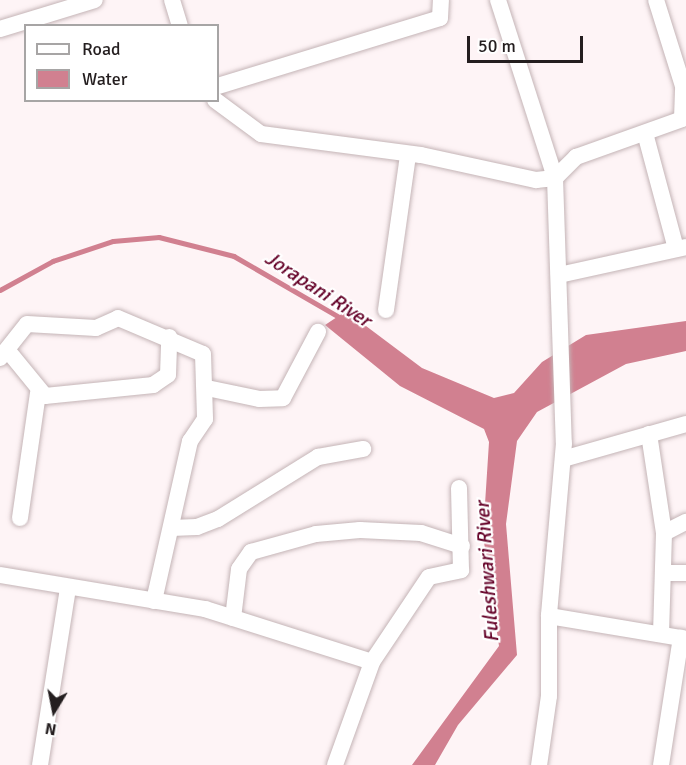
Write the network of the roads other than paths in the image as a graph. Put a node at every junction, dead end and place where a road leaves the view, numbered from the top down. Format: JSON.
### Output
{"nodes":[{"id":1,"x":95,"y":0,"type":"edge"},
{"id":2,"x":172,"y":0,"type":"edge"},
{"id":3,"x":441,"y":0,"type":"edge"},
{"id":4,"x":498,"y":0,"type":"edge"},
{"id":5,"x":656,"y":0,"type":"edge"},
{"id":6,"x":179,"y":24,"type":"edge"},
{"id":7,"x":0,"y":30,"type":"edge"},
{"id":8,"x":219,"y":86,"type":"edge"},
{"id":9,"x":218,"y":102,"type":"edge"},
{"id":10,"x":645,"y":133,"type":"junction"},
{"id":11,"x":408,"y":156,"type":"junction"},
{"id":12,"x":555,"y":178,"type":"junction"},
{"id":13,"x":681,"y":248,"type":"edge"},
{"id":14,"x":560,"y":275,"type":"junction"},
{"id":15,"x":386,"y":310,"type":"dead end"},
{"id":16,"x":318,"y":332,"type":"dead end"},
{"id":17,"x":169,"y":337,"type":"junction"},
{"id":18,"x":4,"y":355,"type":"edge"},
{"id":19,"x":207,"y":388,"type":"junction"},
{"id":20,"x":38,"y":393,"type":"junction"},
{"id":21,"x":686,"y":424,"type":"edge"},
{"id":22,"x":650,"y":434,"type":"junction"},
{"id":23,"x":363,"y":449,"type":"dead end"},
{"id":24,"x":564,"y":451,"type":"junction"},
{"id":25,"x":459,"y":488,"type":"dead end"},
{"id":26,"x":20,"y":518,"type":"dead end"},
{"id":27,"x":686,"y":522,"type":"edge"},
{"id":28,"x":171,"y":528,"type":"junction"},
{"id":29,"x":664,"y":534,"type":"junction"},
{"id":30,"x":462,"y":546,"type":"junction"},
{"id":31,"x":663,"y":573,"type":"junction"},
{"id":32,"x":686,"y":573,"type":"edge"},
{"id":33,"x":0,"y":575,"type":"edge"},
{"id":34,"x":68,"y":589,"type":"junction"},
{"id":35,"x":154,"y":601,"type":"junction"},
{"id":36,"x":549,"y":616,"type":"junction"},
{"id":37,"x":233,"y":618,"type":"junction"},
{"id":38,"x":661,"y":634,"type":"junction"},
{"id":39,"x":684,"y":639,"type":"edge"},
{"id":40,"x":372,"y":662,"type":"junction"},
{"id":41,"x":40,"y":765,"type":"edge"},
{"id":42,"x":335,"y":765,"type":"edge"},
{"id":43,"x":539,"y":765,"type":"edge"},
{"id":44,"x":661,"y":765,"type":"edge"}],
"edges":[{"from":1,"to":7,"type":"street"},
{"from":2,"to":6,"type":"street"},
{"from":3,"to":8,"type":"street"},
{"from":4,"to":12,"type":"street"},
{"from":5,"to":10,"type":"street"},
{"from":9,"to":11,"type":"street"},
{"from":10,"to":12,"type":"street"},
{"from":10,"to":13,"type":"street"},
{"from":11,"to":12,"type":"street"},
{"from":11,"to":15,"type":"street"},
{"from":12,"to":14,"type":"street"},
{"from":13,"to":14,"type":"street"},
{"from":14,"to":24,"type":"street"},
{"from":16,"to":19,"type":"street"},
{"from":17,"to":18,"type":"street"},
{"from":17,"to":19,"type":"street"},
{"from":17,"to":20,"type":"street"},
{"from":18,"to":20,"type":"street"},
{"from":19,"to":28,"type":"street"},
{"from":20,"to":26,"type":"street"},
{"from":21,"to":22,"type":"street"},
{"from":22,"to":24,"type":"street"},
{"from":22,"to":29,"type":"street"},
{"from":23,"to":28,"type":"street"},
{"from":24,"to":36,"type":"street"},
{"from":25,"to":30,"type":"street"},
{"from":27,"to":29,"type":"street"},
{"from":28,"to":35,"type":"street"},
{"from":29,"to":31,"type":"street"},
{"from":30,"to":37,"type":"street"},
{"from":30,"to":40,"type":"street"},
{"from":31,"to":32,"type":"street"},
{"from":31,"to":38,"type":"street"},
{"from":33,"to":34,"type":"street"},
{"from":34,"to":35,"type":"street"},
{"from":34,"to":41,"type":"street"},
{"from":35,"to":37,"type":"street"},
{"from":36,"to":38,"type":"street"},
{"from":36,"to":43,"type":"street"},
{"from":37,"to":40,"type":"street"},
{"from":38,"to":39,"type":"street"},
{"from":39,"to":44,"type":"street"},
{"from":40,"to":42,"type":"street"}]}
